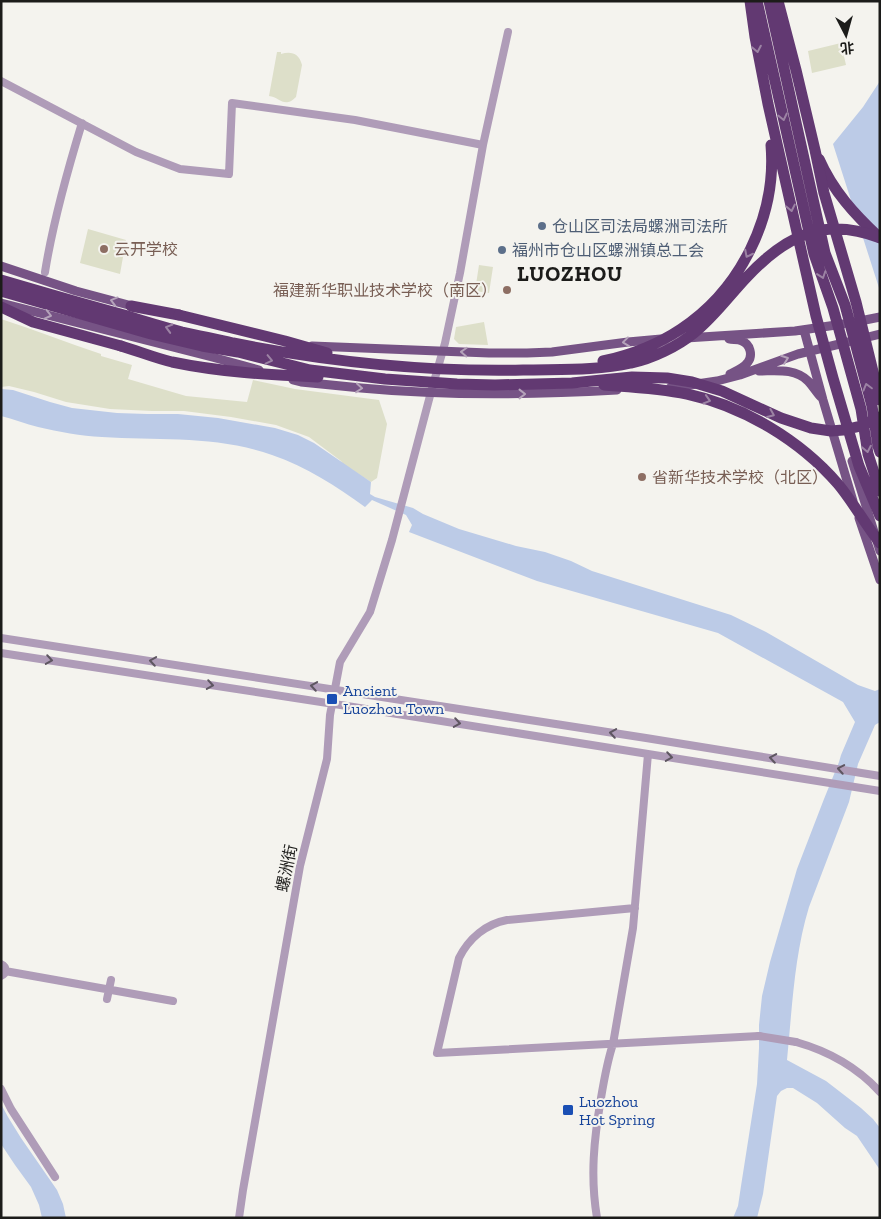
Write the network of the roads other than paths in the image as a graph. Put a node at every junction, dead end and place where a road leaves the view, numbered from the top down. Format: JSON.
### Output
{"nodes":[{"id":1,"x":750,"y":1,"type":"edge"},
{"id":2,"x":757,"y":1,"type":"edge"},
{"id":3,"x":770,"y":1,"type":"edge"},
{"id":4,"x":778,"y":1,"type":"edge"},
{"id":5,"x":508,"y":32,"type":"dead end"},
{"id":6,"x":1,"y":81,"type":"edge"},
{"id":7,"x":768,"y":104,"type":"junction"},
{"id":8,"x":82,"y":123,"type":"junction"},
{"id":9,"x":483,"y":146,"type":"junction"},
{"id":10,"x":815,"y":150,"type":"junction"},
{"id":11,"x":880,"y":238,"type":"edge"},
{"id":12,"x":1,"y":266,"type":"edge"},
{"id":13,"x":45,"y":272,"type":"dead end"},
{"id":14,"x":1,"y":280,"type":"edge"},
{"id":15,"x":1,"y":291,"type":"edge"},
{"id":16,"x":1,"y":303,"type":"edge"},
{"id":17,"x":131,"y":306,"type":"junction"},
{"id":18,"x":1,"y":307,"type":"edge"},
{"id":19,"x":880,"y":317,"type":"edge"},
{"id":20,"x":814,"y":329,"type":"junction"},
{"id":21,"x":804,"y":330,"type":"junction"},
{"id":22,"x":880,"y":334,"type":"edge"},
{"id":23,"x":698,"y":337,"type":"junction"},
{"id":24,"x":820,"y":348,"type":"junction"},
{"id":25,"x":810,"y":350,"type":"junction"},
{"id":26,"x":443,"y":351,"type":"junction"},
{"id":27,"x":358,"y":362,"type":"junction"},
{"id":28,"x":529,"y":370,"type":"junction"},
{"id":29,"x":751,"y":371,"type":"junction"},
{"id":30,"x":359,"y":376,"type":"junction"},
{"id":31,"x":717,"y":381,"type":"junction"},
{"id":32,"x":572,"y":383,"type":"junction"},
{"id":33,"x":431,"y":392,"type":"junction"},
{"id":34,"x":823,"y":400,"type":"junction"},
{"id":35,"x":880,"y":400,"type":"edge"},
{"id":36,"x":880,"y":417,"type":"edge"},
{"id":37,"x":880,"y":452,"type":"edge"},
{"id":38,"x":880,"y":490,"type":"edge"},
{"id":39,"x":880,"y":516,"type":"edge"},
{"id":40,"x":880,"y":542,"type":"edge"},
{"id":41,"x":880,"y":551,"type":"edge"},
{"id":42,"x":880,"y":580,"type":"edge"},
{"id":43,"x":1,"y":638,"type":"edge"},
{"id":44,"x":1,"y":653,"type":"edge"},
{"id":45,"x":335,"y":689,"type":"junction"},
{"id":46,"x":332,"y":704,"type":"junction"},
{"id":47,"x":648,"y":754,"type":"junction"},
{"id":48,"x":880,"y":776,"type":"edge"},
{"id":49,"x":880,"y":791,"type":"edge"},
{"id":50,"x":635,"y":908,"type":"junction"},
{"id":51,"x":3,"y":971,"type":"edge"},
{"id":52,"x":111,"y":980,"type":"dead end"},
{"id":53,"x":109,"y":989,"type":"junction"},
{"id":54,"x":107,"y":999,"type":"dead end"},
{"id":55,"x":173,"y":1001,"type":"dead end"},
{"id":56,"x":613,"y":1044,"type":"junction"},
{"id":57,"x":1,"y":1089,"type":"edge"},
{"id":58,"x":880,"y":1092,"type":"edge"},
{"id":59,"x":55,"y":1177,"type":"dead end"},
{"id":60,"x":239,"y":1218,"type":"edge"},
{"id":61,"x":597,"y":1218,"type":"edge"}],
"edges":[{"from":1,"to":7,"type":"highway","one_way":true,"bridge":true},
{"from":2,"to":38,"type":"highway","one_way":true,"bridge":true},
{"from":37,"to":3,"type":"highway","one_way":true,"bridge":true},
{"from":4,"to":10,"type":"highway","bridge":true},
{"from":5,"to":9,"type":"street","name":"螺洲街"},
{"from":6,"to":8,"type":"street"},
{"from":7,"to":28,"type":"highway","one_way":true,"bridge":true},
{"from":7,"to":39,"type":"highway","one_way":true,"bridge":true},
{"from":8,"to":9,"type":"street"},
{"from":8,"to":13,"type":"street"},
{"from":9,"to":26,"type":"street","name":"螺洲街"},
{"from":10,"to":11,"type":"highway","bridge":true},
{"from":10,"to":35,"type":"highway","bridge":true},
{"from":11,"to":28,"type":"highway","bridge":true},
{"from":17,"to":12,"type":"main road","one_way":true},
{"from":27,"to":14,"type":"highway","one_way":true,"bridge":true},
{"from":15,"to":30,"type":"highway","one_way":true,"bridge":true},
{"from":16,"to":33,"type":"main road","one_way":true},
{"from":17,"to":26,"type":"main road"},
{"from":17,"to":27,"type":"highway","bridge":true},
{"from":18,"to":30,"type":"highway","bridge":true},
{"from":19,"to":20,"type":"main road"},
{"from":20,"to":21,"type":"main road"},
{"from":20,"to":24,"type":"main road"},
{"from":21,"to":23,"type":"main road"},
{"from":21,"to":25,"type":"main road"},
{"from":22,"to":24,"type":"main road"},
{"from":23,"to":26,"type":"main road","one_way":true},
{"from":23,"to":31,"type":"main road"},
{"from":24,"to":25,"type":"main road"},
{"from":24,"to":41,"type":"main road"},
{"from":29,"to":25,"type":"main road","one_way":true},
{"from":25,"to":34,"type":"main road"},
{"from":26,"to":33,"type":"street","name":"螺洲街"},
{"from":27,"to":28,"type":"highway","bridge":true},
{"from":29,"to":31,"type":"main road"},
{"from":29,"to":34,"type":"main road"},
{"from":30,"to":32,"type":"highway","bridge":true},
{"from":33,"to":31,"type":"main road","one_way":true},
{"from":32,"to":36,"type":"highway","one_way":true,"bridge":true},
{"from":32,"to":40,"type":"highway","one_way":true,"bridge":true},
{"from":33,"to":45,"type":"street","name":"螺洲街"},
{"from":34,"to":42,"type":"main road"},
{"from":45,"to":43,"type":"street","one_way":true},
{"from":44,"to":46,"type":"street","one_way":true},
{"from":45,"to":46,"type":"street","name":"螺洲街"},
{"from":48,"to":45,"type":"street","one_way":true},
{"from":46,"to":47,"type":"street","one_way":true},
{"from":46,"to":60,"type":"street","name":"螺洲街"},
{"from":47,"to":49,"type":"street","one_way":true},
{"from":47,"to":50,"type":"street"},
{"from":50,"to":56,"type":"street"},
{"from":50,"to":56,"type":"street"},
{"from":51,"to":53,"type":"street"},
{"from":52,"to":53,"type":"street"},
{"from":53,"to":54,"type":"street"},
{"from":53,"to":55,"type":"street"},
{"from":56,"to":58,"type":"street","bridge":true},
{"from":56,"to":61,"type":"street"},
{"from":57,"to":59,"type":"street"}]}
